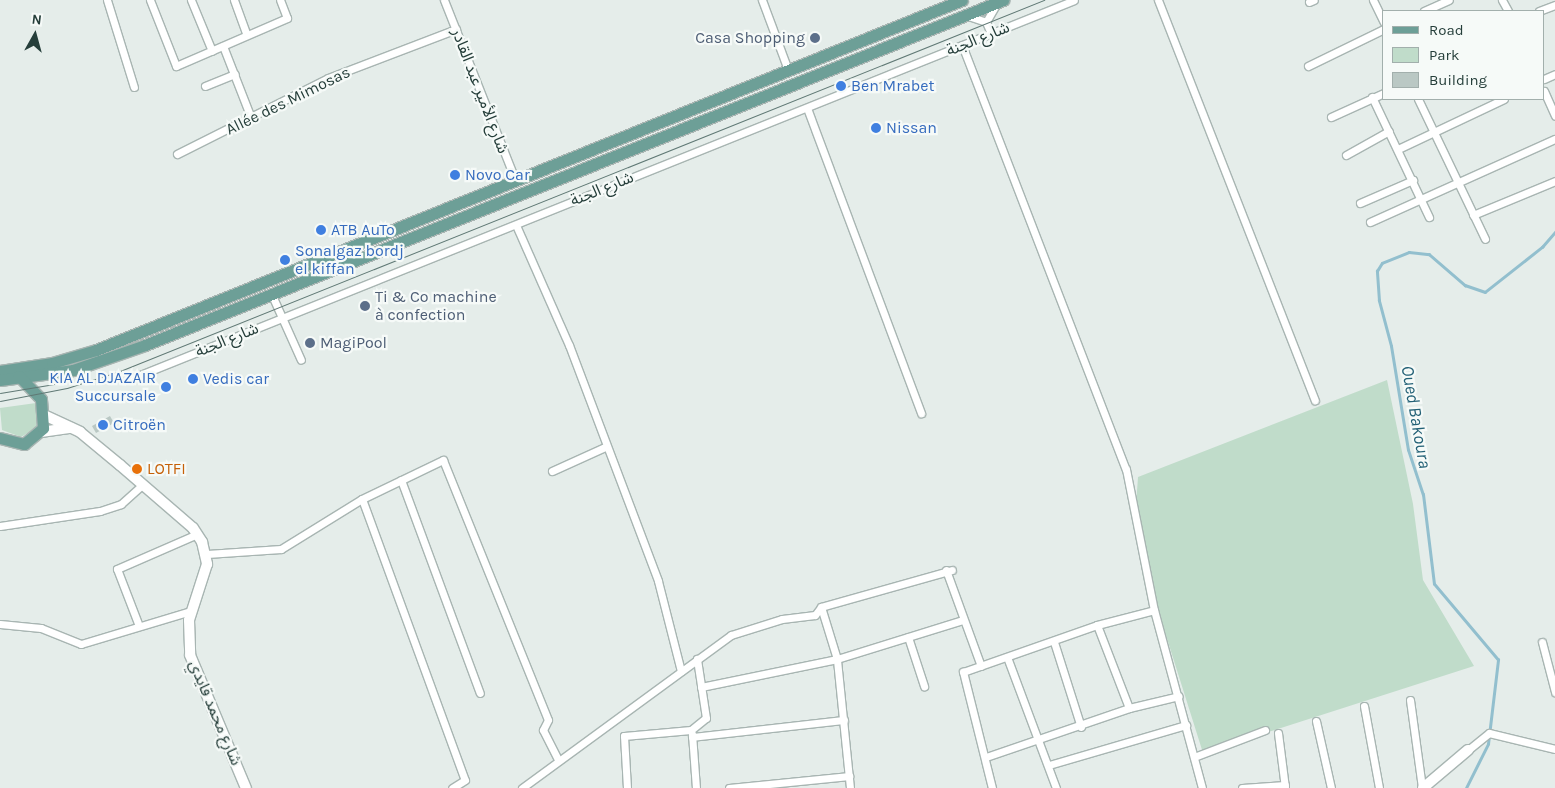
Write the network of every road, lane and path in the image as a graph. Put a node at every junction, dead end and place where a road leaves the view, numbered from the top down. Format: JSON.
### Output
{"nodes":[{"id":1,"x":107,"y":0,"type":"edge"},
{"id":2,"x":150,"y":0,"type":"edge"},
{"id":3,"x":191,"y":0,"type":"edge"},
{"id":4,"x":234,"y":0,"type":"edge"},
{"id":5,"x":280,"y":0,"type":"edge"},
{"id":6,"x":444,"y":0,"type":"edge"},
{"id":7,"x":762,"y":0,"type":"edge"},
{"id":8,"x":1074,"y":0,"type":"edge"},
{"id":9,"x":1158,"y":0,"type":"edge"},
{"id":10,"x":1373,"y":0,"type":"edge"},
{"id":11,"x":1449,"y":0,"type":"edge"},
{"id":12,"x":959,"y":1,"type":"edge"},
{"id":13,"x":1000,"y":1,"type":"edge"},
{"id":14,"x":1555,"y":5,"type":"edge"},
{"id":15,"x":1426,"y":10,"type":"edge"},
{"id":16,"x":1542,"y":10,"type":"edge"},
{"id":17,"x":962,"y":16,"type":"junction"},
{"id":18,"x":1382,"y":19,"type":"edge"},
{"id":19,"x":986,"y":22,"type":"junction"},
{"id":20,"x":456,"y":29,"type":"junction"},
{"id":21,"x":1382,"y":30,"type":"edge"},
{"id":22,"x":991,"y":33,"type":"junction"},
{"id":23,"x":247,"y":35,"type":"junction"},
{"id":24,"x":962,"y":45,"type":"junction"},
{"id":25,"x":223,"y":46,"type":"junction"},
{"id":26,"x":212,"y":51,"type":"junction"},
{"id":27,"x":1308,"y":66,"type":"dead end"},
{"id":28,"x":788,"y":70,"type":"junction"},
{"id":29,"x":235,"y":74,"type":"junction"},
{"id":30,"x":205,"y":86,"type":"dead end"},
{"id":31,"x":134,"y":87,"type":"dead end"},
{"id":32,"x":1545,"y":93,"type":"edge"},
{"id":33,"x":1382,"y":94,"type":"edge"},
{"id":34,"x":1372,"y":98,"type":"junction"},
{"id":35,"x":1418,"y":100,"type":"edge"},
{"id":36,"x":1502,"y":100,"type":"edge"},
{"id":37,"x":807,"y":108,"type":"junction"},
{"id":38,"x":1555,"y":116,"type":"edge"},
{"id":39,"x":1331,"y":117,"type":"dead end"},
{"id":40,"x":251,"y":118,"type":"junction"},
{"id":41,"x":1388,"y":131,"type":"junction"},
{"id":42,"x":1434,"y":133,"type":"junction"},
{"id":43,"x":1555,"y":139,"type":"edge"},
{"id":44,"x":1398,"y":149,"type":"junction"},
{"id":45,"x":177,"y":154,"type":"dead end"},
{"id":46,"x":1346,"y":155,"type":"dead end"},
{"id":47,"x":1413,"y":180,"type":"junction"},
{"id":48,"x":1555,"y":181,"type":"edge"},
{"id":49,"x":516,"y":182,"type":"junction"},
{"id":50,"x":1460,"y":182,"type":"junction"},
{"id":51,"x":1422,"y":198,"type":"junction"},
{"id":52,"x":1360,"y":203,"type":"dead end"},
{"id":53,"x":1473,"y":215,"type":"junction"},
{"id":54,"x":1429,"y":217,"type":"dead end"},
{"id":55,"x":1370,"y":222,"type":"dead end"},
{"id":56,"x":516,"y":225,"type":"junction"},
{"id":57,"x":1485,"y":239,"type":"dead end"},
{"id":58,"x":271,"y":292,"type":"junction"},
{"id":59,"x":282,"y":318,"type":"junction"},
{"id":60,"x":300,"y":360,"type":"dead end"},
{"id":61,"x":2,"y":372,"type":"edge"},
{"id":62,"x":55,"y":374,"type":"junction"},
{"id":63,"x":22,"y":378,"type":"junction"},
{"id":64,"x":130,"y":379,"type":"dead end"},
{"id":65,"x":41,"y":399,"type":"junction"},
{"id":66,"x":1315,"y":400,"type":"dead end"},
{"id":67,"x":921,"y":413,"type":"dead end"},
{"id":68,"x":44,"y":415,"type":"junction"},
{"id":69,"x":74,"y":429,"type":"junction"},
{"id":70,"x":41,"y":432,"type":"junction"},
{"id":71,"x":0,"y":438,"type":"edge"},
{"id":72,"x":607,"y":446,"type":"junction"},
{"id":73,"x":552,"y":471,"type":"dead end"},
{"id":74,"x":401,"y":480,"type":"junction"},
{"id":75,"x":142,"y":485,"type":"junction"},
{"id":76,"x":362,"y":499,"type":"junction"},
{"id":77,"x":0,"y":526,"type":"edge"},
{"id":78,"x":198,"y":534,"type":"junction"},
{"id":79,"x":207,"y":554,"type":"junction"},
{"id":80,"x":821,"y":608,"type":"junction"},
{"id":81,"x":1154,"y":610,"type":"junction"},
{"id":82,"x":191,"y":611,"type":"junction"},
{"id":83,"x":963,"y":620,"type":"junction"},
{"id":84,"x":0,"y":624,"type":"edge"},
{"id":85,"x":1097,"y":625,"type":"junction"},
{"id":86,"x":139,"y":626,"type":"junction"},
{"id":87,"x":908,"y":637,"type":"junction"},
{"id":88,"x":1054,"y":642,"type":"junction"},
{"id":89,"x":1542,"y":642,"type":"dead end"},
{"id":90,"x":1007,"y":658,"type":"junction"},
{"id":91,"x":697,"y":659,"type":"junction"},
{"id":92,"x":838,"y":660,"type":"junction"},
{"id":93,"x":981,"y":666,"type":"junction"},
{"id":94,"x":681,"y":671,"type":"junction"},
{"id":95,"x":924,"y":686,"type":"dead end"},
{"id":96,"x":701,"y":687,"type":"junction"},
{"id":97,"x":1555,"y":692,"type":"edge"},
{"id":98,"x":480,"y":693,"type":"dead end"},
{"id":99,"x":1179,"y":696,"type":"junction"},
{"id":100,"x":1410,"y":700,"type":"dead end"},
{"id":101,"x":1364,"y":706,"type":"dead end"},
{"id":102,"x":1128,"y":708,"type":"junction"},
{"id":103,"x":844,"y":720,"type":"junction"},
{"id":104,"x":1316,"y":721,"type":"dead end"},
{"id":105,"x":1186,"y":725,"type":"junction"},
{"id":106,"x":1081,"y":727,"type":"junction"},
{"id":107,"x":1265,"y":730,"type":"dead end"},
{"id":108,"x":692,"y":733,"type":"junction"},
{"id":109,"x":1278,"y":733,"type":"dead end"},
{"id":110,"x":1036,"y":743,"type":"junction"},
{"id":111,"x":1555,"y":749,"type":"edge"},
{"id":112,"x":1468,"y":750,"type":"joint"},
{"id":113,"x":986,"y":757,"type":"junction"},
{"id":114,"x":1194,"y":758,"type":"junction"},
{"id":115,"x":558,"y":760,"type":"junction"},
{"id":116,"x":1049,"y":765,"type":"junction"},
{"id":117,"x":849,"y":776,"type":"junction"},
{"id":118,"x":460,"y":786,"type":"edge"},
{"id":119,"x":1285,"y":786,"type":"edge"},
{"id":120,"x":246,"y":788,"type":"edge"},
{"id":121,"x":452,"y":788,"type":"edge"},
{"id":122,"x":522,"y":788,"type":"edge"},
{"id":123,"x":627,"y":788,"type":"edge"},
{"id":124,"x":696,"y":788,"type":"edge"},
{"id":125,"x":729,"y":788,"type":"edge"},
{"id":126,"x":850,"y":788,"type":"edge"},
{"id":127,"x":992,"y":788,"type":"edge"},
{"id":128,"x":1056,"y":788,"type":"edge"},
{"id":129,"x":1202,"y":788,"type":"edge"},
{"id":130,"x":1242,"y":788,"type":"edge"},
{"id":131,"x":1331,"y":788,"type":"edge"},
{"id":132,"x":1379,"y":788,"type":"edge"},
{"id":133,"x":1422,"y":788,"type":"edge"}],
"edges":[{"from":1,"to":31,"type":"street"},
{"from":2,"to":26,"type":"street"},
{"from":3,"to":26,"type":"street"},
{"from":4,"to":23,"type":"street"},
{"from":5,"to":23,"type":"street"},
{"from":6,"to":20,"type":"street","name":"شارع الأمير عبد القادر"},
{"from":7,"to":28,"type":"street"},
{"from":8,"to":22,"type":"street","name":"شارع الجنة"},
{"from":9,"to":66,"type":"street"},
{"from":10,"to":18,"type":"street"},
{"from":11,"to":15,"type":"street"},
{"from":12,"to":28,"type":"main road"},
{"from":13,"to":17,"type":"main road"},
{"from":13,"to":19,"type":"street"},
{"from":14,"to":16,"type":"street"},
{"from":17,"to":19,"type":"street"},
{"from":17,"to":58,"type":"main road"},
{"from":19,"to":22,"type":"street"},
{"from":20,"to":40,"type":"street","name":"Allée des Mimosas"},
{"from":20,"to":49,"type":"street","name":"شارع الأمير عبد القادر"},
{"from":21,"to":27,"type":"street"},
{"from":22,"to":24,"type":"street","name":"شارع الجنة"},
{"from":23,"to":25,"type":"street"},
{"from":24,"to":37,"type":"street","name":"شارع الجنة"},
{"from":24,"to":81,"type":"street"},
{"from":25,"to":26,"type":"street"},
{"from":25,"to":29,"type":"street"},
{"from":28,"to":49,"type":"main road"},
{"from":29,"to":30,"type":"street"},
{"from":29,"to":40,"type":"street"},
{"from":32,"to":38,"type":"street"},
{"from":33,"to":34,"type":"street"},
{"from":34,"to":39,"type":"street"},
{"from":34,"to":41,"type":"street"},
{"from":35,"to":42,"type":"street"},
{"from":36,"to":42,"type":"street"},
{"from":37,"to":56,"type":"street","name":"شارع الجنة"},
{"from":37,"to":67,"type":"street"},
{"from":40,"to":45,"type":"street","name":"Allée des Mimosas"},
{"from":41,"to":44,"type":"street"},
{"from":41,"to":46,"type":"street"},
{"from":42,"to":44,"type":"street"},
{"from":42,"to":50,"type":"street"},
{"from":43,"to":50,"type":"street"},
{"from":44,"to":47,"type":"street"},
{"from":47,"to":51,"type":"street"},
{"from":47,"to":52,"type":"street"},
{"from":48,"to":53,"type":"street"},
{"from":49,"to":61,"type":"main road"},
{"from":50,"to":51,"type":"street"},
{"from":50,"to":53,"type":"street"},
{"from":51,"to":54,"type":"street"},
{"from":51,"to":55,"type":"street"},
{"from":53,"to":57,"type":"street"},
{"from":56,"to":59,"type":"street","name":"شارع الجنة"},
{"from":56,"to":72,"type":"street"},
{"from":58,"to":59,"type":"street"},
{"from":58,"to":62,"type":"main road"},
{"from":59,"to":60,"type":"street"},
{"from":59,"to":64,"type":"street","name":"شارع الجنة"},
{"from":61,"to":63,"type":"main road"},
{"from":62,"to":63,"type":"main road"},
{"from":62,"to":65,"type":"main road"},
{"from":63,"to":65,"type":"main road"},
{"from":65,"to":68,"type":"main road"},
{"from":68,"to":69,"type":"main road"},
{"from":68,"to":70,"type":"main road"},
{"from":69,"to":70,"type":"main road"},
{"from":69,"to":75,"type":"main road"},
{"from":70,"to":71,"type":"main road"},
{"from":72,"to":73,"type":"street"},
{"from":72,"to":94,"type":"street"},
{"from":74,"to":76,"type":"street"},
{"from":74,"to":98,"type":"street"},
{"from":74,"to":115,"type":"street"},
{"from":75,"to":77,"type":"street"},
{"from":75,"to":78,"type":"main road"},
{"from":76,"to":79,"type":"street"},
{"from":76,"to":118,"type":"street"},
{"from":78,"to":79,"type":"main road"},
{"from":78,"to":86,"type":"street"},
{"from":79,"to":82,"type":"main road","name":"شارع محمد قايدي"},
{"from":80,"to":83,"type":"street"},
{"from":80,"to":91,"type":"street"},
{"from":80,"to":92,"type":"street"},
{"from":81,"to":85,"type":"street"},
{"from":81,"to":99,"type":"street"},
{"from":82,"to":86,"type":"street"},
{"from":82,"to":120,"type":"main road","name":"شارع محمد قايدي"},
{"from":83,"to":87,"type":"street"},
{"from":83,"to":93,"type":"street"},
{"from":84,"to":86,"type":"street"},
{"from":85,"to":88,"type":"street"},
{"from":85,"to":102,"type":"street"},
{"from":87,"to":92,"type":"street"},
{"from":87,"to":95,"type":"street"},
{"from":88,"to":90,"type":"street"},
{"from":88,"to":106,"type":"street"},
{"from":89,"to":97,"type":"street"},
{"from":90,"to":93,"type":"street"},
{"from":90,"to":110,"type":"street"},
{"from":91,"to":94,"type":"street"},
{"from":91,"to":96,"type":"street"},
{"from":92,"to":96,"type":"street"},
{"from":92,"to":103,"type":"street"},
{"from":93,"to":113,"type":"street"},
{"from":94,"to":115,"type":"street"},
{"from":96,"to":108,"type":"street"},
{"from":99,"to":102,"type":"street"},
{"from":99,"to":105,"type":"street"},
{"from":100,"to":133,"type":"street"},
{"from":101,"to":132,"type":"street"},
{"from":102,"to":106,"type":"street"},
{"from":103,"to":108,"type":"street"},
{"from":103,"to":117,"type":"street"},
{"from":104,"to":131,"type":"street"},
{"from":105,"to":114,"type":"street"},
{"from":105,"to":116,"type":"street"},
{"from":106,"to":110,"type":"street"},
{"from":107,"to":114,"type":"street"},
{"from":108,"to":123,"type":"street"},
{"from":108,"to":124,"type":"street"},
{"from":109,"to":119,"type":"street"},
{"from":110,"to":113,"type":"street"},
{"from":110,"to":116,"type":"street"},
{"from":111,"to":112,"type":"street"},
{"from":112,"to":133,"type":"main road"},
{"from":113,"to":127,"type":"street"},
{"from":114,"to":129,"type":"street"},
{"from":115,"to":122,"type":"street"},
{"from":116,"to":128,"type":"street"},
{"from":117,"to":125,"type":"street"},
{"from":117,"to":126,"type":"street"},
{"from":118,"to":121,"type":"street"},
{"from":119,"to":130,"type":"street"}]}
